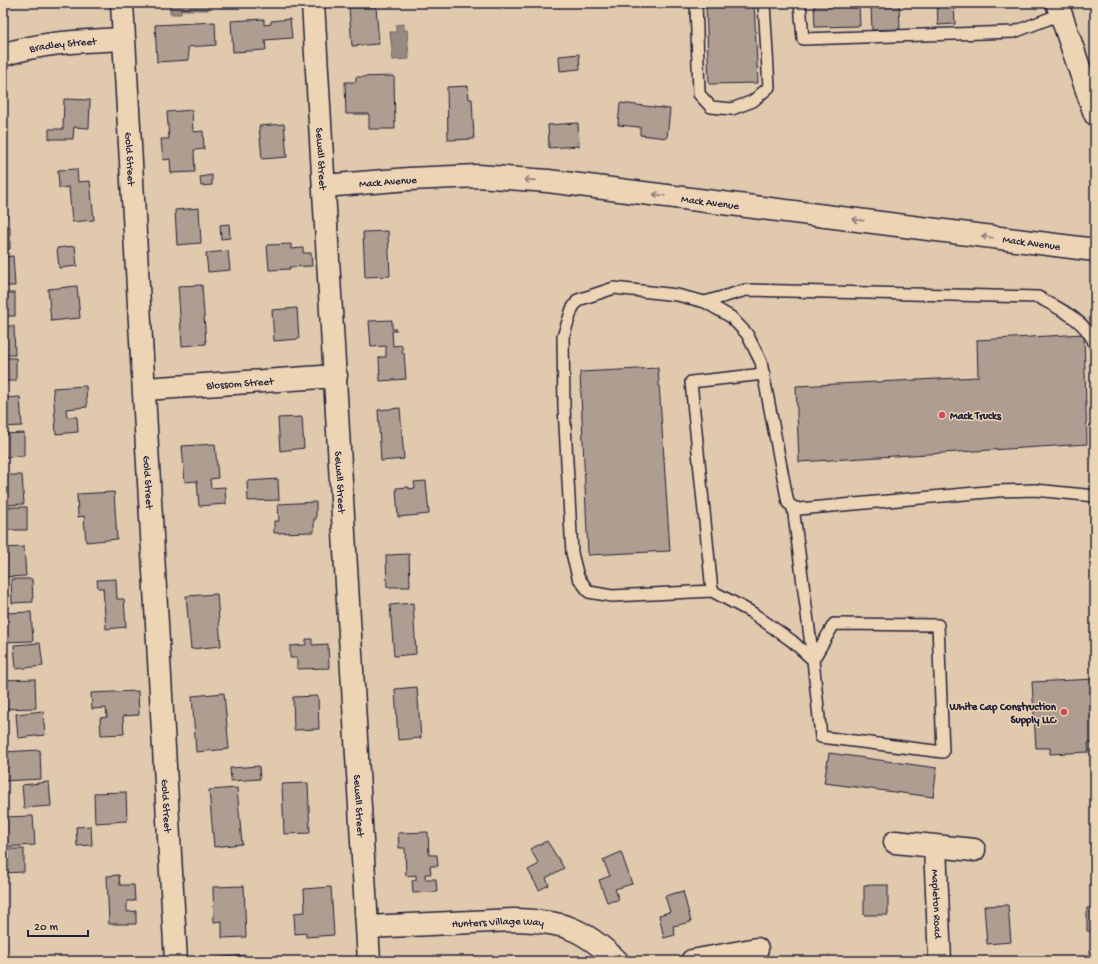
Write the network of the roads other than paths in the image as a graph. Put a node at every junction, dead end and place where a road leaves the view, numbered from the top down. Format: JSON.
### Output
{"nodes":[{"id":1,"x":122,"y":3,"type":"edge"},
{"id":2,"x":313,"y":3,"type":"edge"},
{"id":3,"x":696,"y":3,"type":"edge"},
{"id":4,"x":764,"y":3,"type":"edge"},
{"id":5,"x":800,"y":3,"type":"edge"},
{"id":6,"x":1059,"y":8,"type":"edge"},
{"id":7,"x":123,"y":39,"type":"junction"},
{"id":8,"x":3,"y":55,"type":"edge"},
{"id":9,"x":1095,"y":114,"type":"edge"},
{"id":10,"x":324,"y":186,"type":"junction"},
{"id":11,"x":1095,"y":250,"type":"edge"},
{"id":12,"x":705,"y":302,"type":"junction"},
{"id":13,"x":1095,"y":345,"type":"edge"},
{"id":14,"x":764,"y":374,"type":"junction"},
{"id":15,"x":336,"y":376,"type":"junction"},
{"id":16,"x":145,"y":389,"type":"junction"},
{"id":17,"x":1095,"y":496,"type":"edge"},
{"id":18,"x":793,"y":507,"type":"junction"},
{"id":19,"x":712,"y":591,"type":"junction"},
{"id":20,"x":814,"y":660,"type":"junction"},
{"id":21,"x":895,"y":842,"type":"dead end"},
{"id":22,"x":935,"y":847,"type":"junction"},
{"id":23,"x":974,"y":850,"type":"dead end"},
{"id":24,"x":368,"y":927,"type":"junction"},
{"id":25,"x":757,"y":949,"type":"dead end"},
{"id":26,"x":176,"y":961,"type":"edge"},
{"id":27,"x":369,"y":961,"type":"edge"},
{"id":28,"x":617,"y":961,"type":"edge"},
{"id":29,"x":692,"y":961,"type":"edge"},
{"id":30,"x":940,"y":961,"type":"edge"}],
"edges":[{"from":1,"to":7,"type":"street","name":"Gold Street"},
{"from":2,"to":10,"type":"street","name":"Sewall Street"},
{"from":3,"to":4,"type":"lane"},
{"from":5,"to":6,"type":"lane"},
{"from":6,"to":9,"type":"street"},
{"from":7,"to":8,"type":"street","name":"Bradley Street"},
{"from":7,"to":16,"type":"street","name":"Gold Street"},
{"from":11,"to":10,"type":"street","name":"Mack Avenue","one_way":true},
{"from":10,"to":15,"type":"street","name":"Sewall Street"},
{"from":12,"to":13,"type":"lane"},
{"from":12,"to":14,"type":"lane"},
{"from":12,"to":19,"type":"lane"},
{"from":14,"to":18,"type":"lane"},
{"from":14,"to":19,"type":"lane"},
{"from":15,"to":16,"type":"street","name":"Blossom Street"},
{"from":15,"to":24,"type":"street","name":"Sewall Street"},
{"from":16,"to":26,"type":"street","name":"Gold Street"},
{"from":17,"to":18,"type":"lane"},
{"from":18,"to":20,"type":"lane"},
{"from":19,"to":20,"type":"lane"},
{"from":20,"to":20,"type":"lane"},
{"from":21,"to":22,"type":"street"},
{"from":22,"to":23,"type":"street"},
{"from":22,"to":30,"type":"street","name":"Mapleton Road"},
{"from":24,"to":27,"type":"street","name":"Sewall Street"},
{"from":24,"to":28,"type":"street","name":"Hunters Village Way"},
{"from":25,"to":29,"type":"street"}]}
